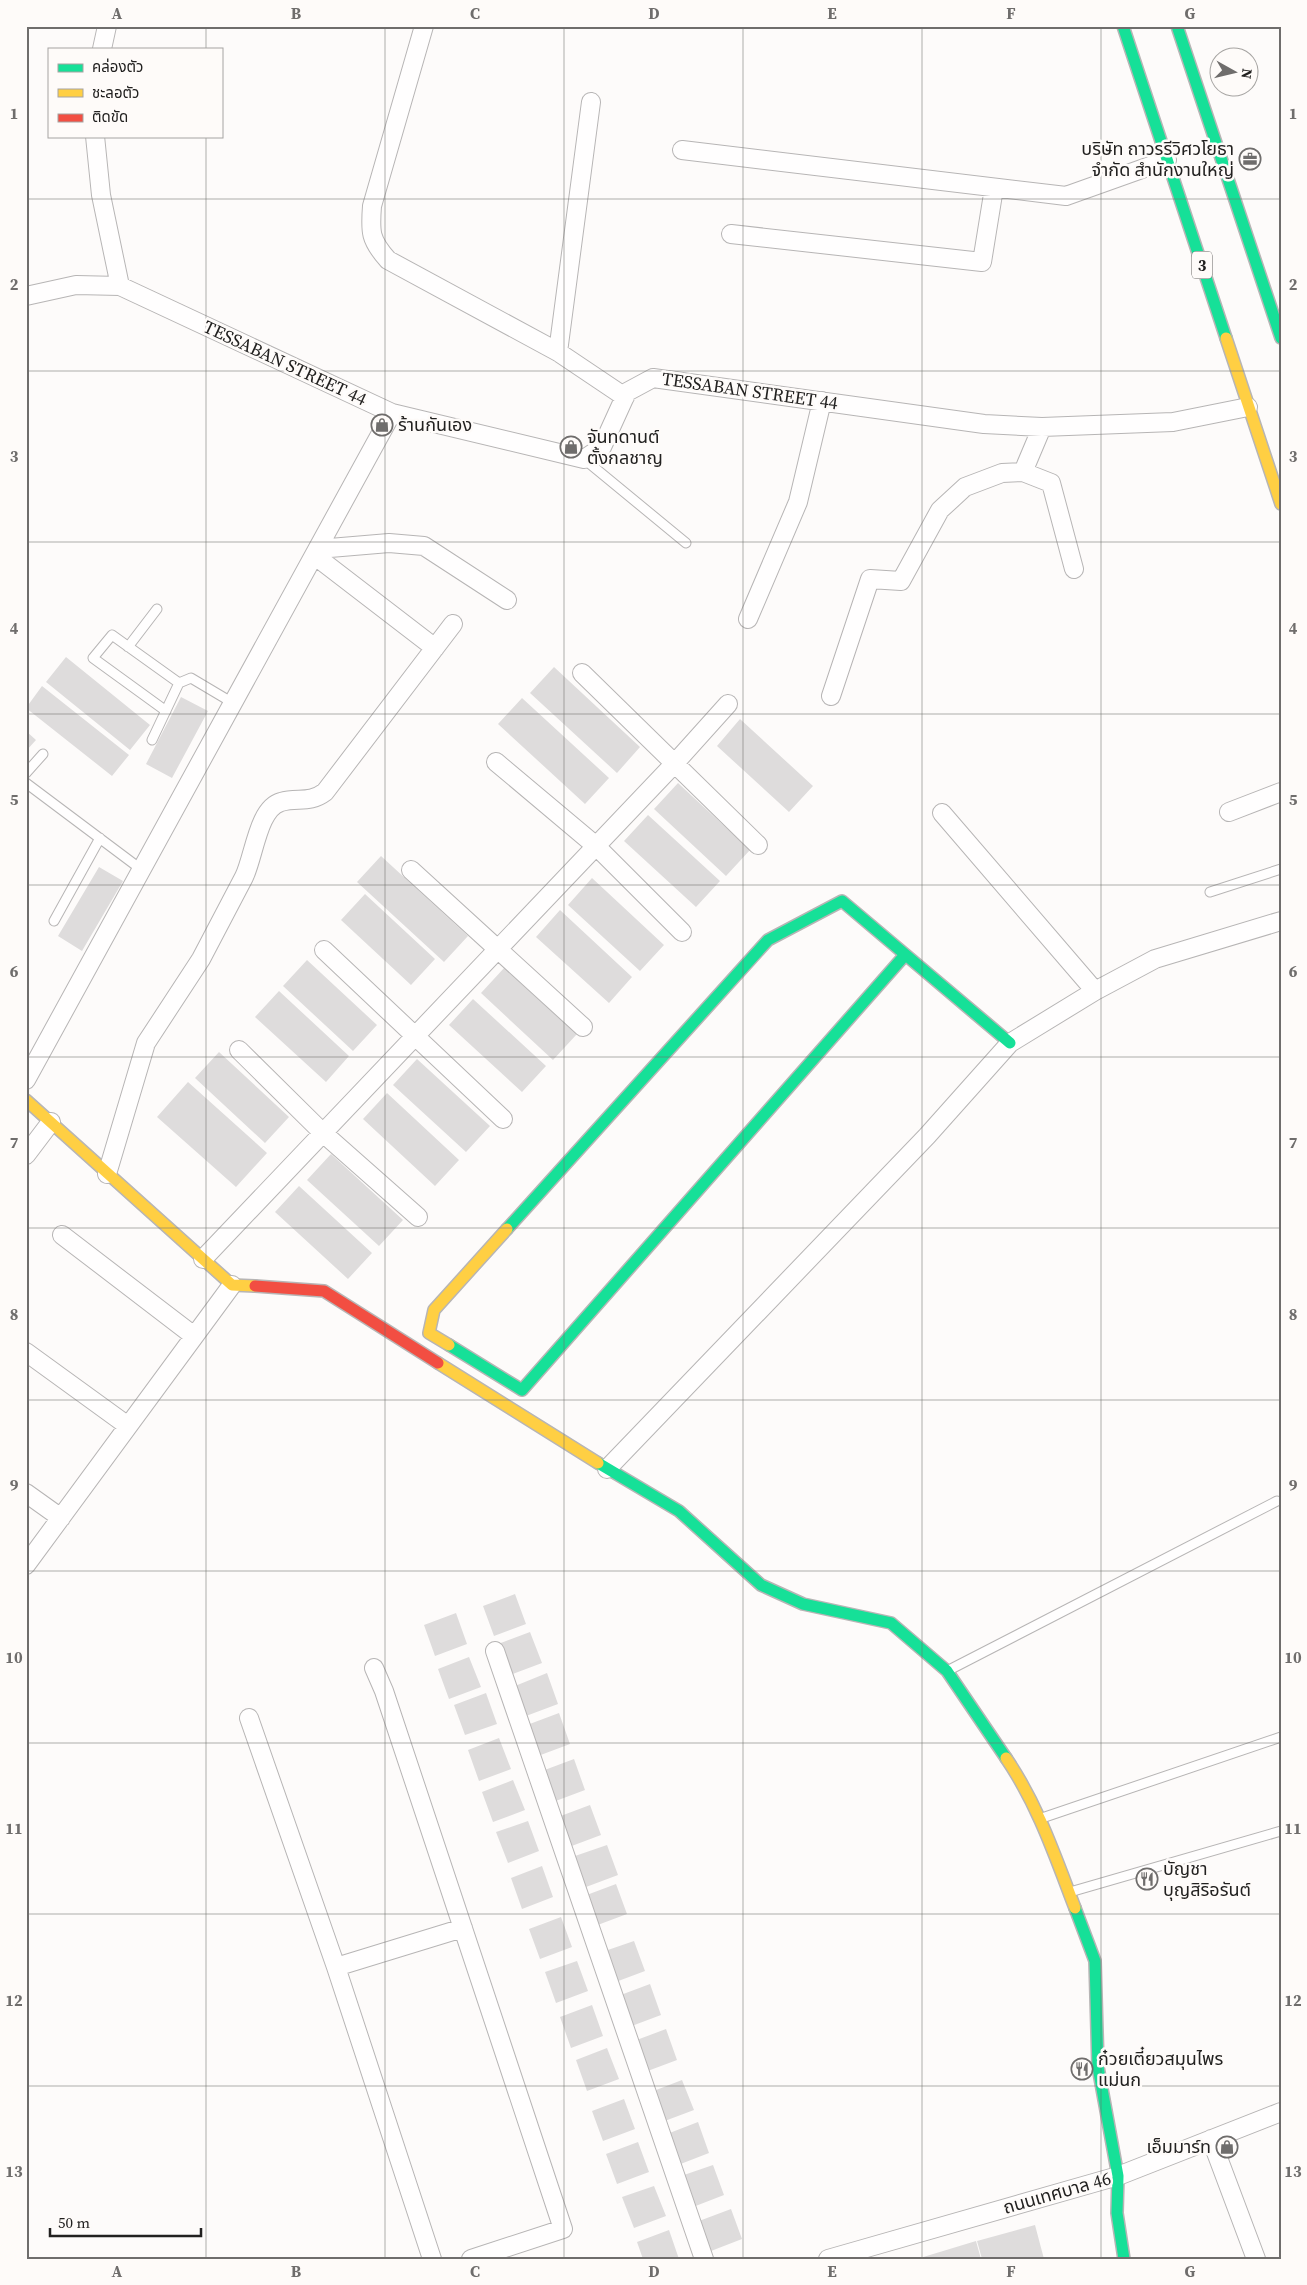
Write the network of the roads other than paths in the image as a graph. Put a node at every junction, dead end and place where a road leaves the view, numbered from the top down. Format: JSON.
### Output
{"nodes":[{"id":1,"x":107,"y":26,"type":"edge"},
{"id":2,"x":424,"y":26,"type":"edge"},
{"id":3,"x":1123,"y":26,"type":"edge"},
{"id":4,"x":1177,"y":26,"type":"edge"},
{"id":5,"x":102,"y":48,"type":"edge"},
{"id":6,"x":591,"y":102,"type":"dead end"},
{"id":7,"x":95,"y":138,"type":"edge"},
{"id":8,"x":682,"y":150,"type":"dead end"},
{"id":9,"x":1167,"y":160,"type":"junction"},
{"id":10,"x":994,"y":188,"type":"junction"},
{"id":11,"x":730,"y":234,"type":"dead end"},
{"id":12,"x":120,"y":286,"type":"junction"},
{"id":13,"x":26,"y":296,"type":"edge"},
{"id":14,"x":1281,"y":338,"type":"edge"},
{"id":15,"x":558,"y":352,"type":"junction"},
{"id":16,"x":625,"y":397,"type":"junction"},
{"id":17,"x":822,"y":401,"type":"junction"},
{"id":18,"x":1248,"y":407,"type":"junction"},
{"id":19,"x":392,"y":413,"type":"junction"},
{"id":20,"x":1042,"y":427,"type":"junction"},
{"id":21,"x":584,"y":459,"type":"junction"},
{"id":22,"x":1023,"y":472,"type":"junction"},
{"id":23,"x":1281,"y":504,"type":"edge"},
{"id":24,"x":686,"y":543,"type":"dead end"},
{"id":25,"x":316,"y":552,"type":"junction"},
{"id":26,"x":1074,"y":569,"type":"dead end"},
{"id":27,"x":507,"y":600,"type":"dead end"},
{"id":28,"x":157,"y":610,"type":"dead end"},
{"id":29,"x":748,"y":619,"type":"dead end"},
{"id":30,"x":453,"y":624,"type":"dead end"},
{"id":31,"x":128,"y":647,"type":"junction"},
{"id":32,"x":435,"y":648,"type":"junction"},
{"id":33,"x":582,"y":674,"type":"dead end"},
{"id":34,"x":179,"y":684,"type":"junction"},
{"id":35,"x":831,"y":696,"type":"dead end"},
{"id":36,"x":233,"y":703,"type":"junction"},
{"id":37,"x":728,"y":704,"type":"dead end"},
{"id":38,"x":166,"y":711,"type":"junction"},
{"id":39,"x":152,"y":740,"type":"dead end"},
{"id":40,"x":43,"y":754,"type":"dead end"},
{"id":41,"x":496,"y":762,"type":"dead end"},
{"id":42,"x":675,"y":763,"type":"junction"},
{"id":43,"x":26,"y":773,"type":"edge"},
{"id":44,"x":26,"y":783,"type":"edge"},
{"id":45,"x":1281,"y":792,"type":"edge"},
{"id":46,"x":1229,"y":812,"type":"dead end"},
{"id":47,"x":942,"y":813,"type":"dead end"},
{"id":48,"x":100,"y":838,"type":"junction"},
{"id":49,"x":758,"y":845,"type":"dead end"},
{"id":50,"x":596,"y":846,"type":"junction"},
{"id":51,"x":142,"y":870,"type":"junction"},
{"id":52,"x":412,"y":870,"type":"dead end"},
{"id":53,"x":1281,"y":870,"type":"edge"},
{"id":54,"x":1210,"y":892,"type":"dead end"},
{"id":55,"x":54,"y":921,"type":"dead end"},
{"id":56,"x":1281,"y":921,"type":"edge"},
{"id":57,"x":682,"y":932,"type":"dead end"},
{"id":58,"x":498,"y":949,"type":"junction"},
{"id":59,"x":324,"y":950,"type":"dead end"},
{"id":60,"x":905,"y":955,"type":"junction"},
{"id":61,"x":1095,"y":991,"type":"junction"},
{"id":62,"x":583,"y":1027,"type":"dead end"},
{"id":63,"x":416,"y":1035,"type":"junction"},
{"id":64,"x":1010,"y":1043,"type":"junction"},
{"id":65,"x":239,"y":1050,"type":"dead end"},
{"id":66,"x":26,"y":1080,"type":"edge"},
{"id":67,"x":26,"y":1100,"type":"edge"},
{"id":68,"x":503,"y":1118,"type":"dead end"},
{"id":69,"x":51,"y":1122,"type":"junction"},
{"id":70,"x":323,"y":1132,"type":"junction"},
{"id":71,"x":26,"y":1154,"type":"edge"},
{"id":72,"x":106,"y":1174,"type":"junction"},
{"id":73,"x":418,"y":1217,"type":"dead end"},
{"id":74,"x":62,"y":1235,"type":"dead end"},
{"id":75,"x":203,"y":1259,"type":"junction"},
{"id":76,"x":232,"y":1285,"type":"junction"},
{"id":77,"x":194,"y":1336,"type":"junction"},
{"id":78,"x":26,"y":1352,"type":"edge"},
{"id":79,"x":128,"y":1426,"type":"junction"},
{"id":80,"x":607,"y":1469,"type":"junction"},
{"id":81,"x":26,"y":1493,"type":"edge"},
{"id":82,"x":1277,"y":1501,"type":"dead end"},
{"id":83,"x":61,"y":1518,"type":"junction"},
{"id":84,"x":26,"y":1565,"type":"edge"},
{"id":85,"x":495,"y":1651,"type":"dead end"},
{"id":86,"x":374,"y":1668,"type":"dead end"},
{"id":87,"x":947,"y":1671,"type":"junction"},
{"id":88,"x":249,"y":1718,"type":"dead end"},
{"id":89,"x":1281,"y":1737,"type":"edge"},
{"id":90,"x":1041,"y":1818,"type":"junction"},
{"id":91,"x":1281,"y":1831,"type":"edge"},
{"id":92,"x":1068,"y":1893,"type":"junction"},
{"id":93,"x":463,"y":1928,"type":"junction"},
{"id":94,"x":336,"y":1967,"type":"junction"},
{"id":95,"x":1281,"y":2112,"type":"edge"},
{"id":96,"x":1211,"y":2139,"type":"junction"},
{"id":97,"x":1118,"y":2176,"type":"junction"},
{"id":98,"x":497,"y":2255,"type":"edge"},
{"id":99,"x":432,"y":2259,"type":"edge"},
{"id":100,"x":471,"y":2259,"type":"edge"},
{"id":101,"x":704,"y":2259,"type":"edge"},
{"id":102,"x":828,"y":2259,"type":"edge"},
{"id":103,"x":1124,"y":2259,"type":"edge"},
{"id":104,"x":1256,"y":2259,"type":"edge"}],
"edges":[{"from":1,"to":5,"type":"street"},
{"from":2,"to":15,"type":"street"},
{"from":3,"to":9,"type":"main road","number":"3"},
{"from":4,"to":14,"type":"main road"},
{"from":6,"to":15,"type":"street"},
{"from":7,"to":12,"type":"street"},
{"from":8,"to":10,"type":"street"},
{"from":9,"to":10,"type":"street"},
{"from":9,"to":18,"type":"main road","number":"3"},
{"from":10,"to":11,"type":"street"},
{"from":12,"to":13,"type":"street","name":"TESSABAN STREET 44"},
{"from":12,"to":19,"type":"street","name":"TESSABAN STREET 44"},
{"from":15,"to":16,"type":"street"},
{"from":16,"to":17,"type":"street","name":"TESSABAN STREET 44"},
{"from":16,"to":21,"type":"street","name":"TESSABAN STREET 44"},
{"from":17,"to":20,"type":"street","name":"TESSABAN STREET 44"},
{"from":17,"to":29,"type":"street"},
{"from":18,"to":20,"type":"street","name":"TESSABAN STREET 44"},
{"from":18,"to":23,"type":"main road","number":"3"},
{"from":19,"to":21,"type":"street","name":"TESSABAN STREET 44"},
{"from":19,"to":25,"type":"street"},
{"from":20,"to":22,"type":"street"},
{"from":21,"to":24,"type":"lane"},
{"from":22,"to":26,"type":"street"},
{"from":22,"to":35,"type":"street"},
{"from":25,"to":27,"type":"street"},
{"from":25,"to":32,"type":"street"},
{"from":25,"to":36,"type":"street"},
{"from":28,"to":31,"type":"lane"},
{"from":30,"to":32,"type":"street"},
{"from":31,"to":34,"type":"lane"},
{"from":31,"to":38,"type":"lane"},
{"from":32,"to":72,"type":"street"},
{"from":33,"to":42,"type":"street"},
{"from":34,"to":36,"type":"lane"},
{"from":34,"to":38,"type":"lane"},
{"from":36,"to":51,"type":"street"},
{"from":37,"to":42,"type":"street"},
{"from":38,"to":39,"type":"lane"},
{"from":40,"to":43,"type":"lane"},
{"from":41,"to":50,"type":"street"},
{"from":42,"to":49,"type":"street"},
{"from":42,"to":50,"type":"street"},
{"from":44,"to":48,"type":"lane"},
{"from":45,"to":46,"type":"street"},
{"from":47,"to":61,"type":"street"},
{"from":48,"to":51,"type":"lane"},
{"from":48,"to":55,"type":"lane"},
{"from":50,"to":57,"type":"street"},
{"from":50,"to":58,"type":"street"},
{"from":51,"to":66,"type":"street"},
{"from":52,"to":58,"type":"street"},
{"from":53,"to":54,"type":"lane"},
{"from":56,"to":61,"type":"street"},
{"from":58,"to":62,"type":"street"},
{"from":58,"to":63,"type":"street"},
{"from":59,"to":63,"type":"street"},
{"from":60,"to":60,"type":"main road"},
{"from":60,"to":64,"type":"main road"},
{"from":61,"to":64,"type":"street"},
{"from":63,"to":68,"type":"street"},
{"from":63,"to":70,"type":"street"},
{"from":64,"to":80,"type":"street"},
{"from":65,"to":70,"type":"street"},
{"from":67,"to":69,"type":"main road"},
{"from":69,"to":71,"type":"street"},
{"from":69,"to":72,"type":"main road"},
{"from":70,"to":73,"type":"street"},
{"from":70,"to":75,"type":"street"},
{"from":72,"to":75,"type":"main road"},
{"from":74,"to":77,"type":"street"},
{"from":75,"to":76,"type":"main road"},
{"from":76,"to":77,"type":"street"},
{"from":76,"to":80,"type":"main road"},
{"from":77,"to":79,"type":"street"},
{"from":78,"to":79,"type":"street"},
{"from":79,"to":83,"type":"street"},
{"from":80,"to":87,"type":"main road"},
{"from":81,"to":83,"type":"street"},
{"from":82,"to":87,"type":"lane"},
{"from":83,"to":84,"type":"street"},
{"from":85,"to":101,"type":"street"},
{"from":86,"to":93,"type":"street"},
{"from":87,"to":90,"type":"main road"},
{"from":88,"to":94,"type":"street"},
{"from":89,"to":90,"type":"lane"},
{"from":90,"to":92,"type":"main road"},
{"from":91,"to":92,"type":"lane"},
{"from":92,"to":97,"type":"main road"},
{"from":93,"to":94,"type":"street"},
{"from":93,"to":98,"type":"street"},
{"from":94,"to":99,"type":"street"},
{"from":95,"to":96,"type":"street","name":"ถนนเทศบาล 46"},
{"from":96,"to":97,"type":"street","name":"ถนนเทศบาล 46"},
{"from":96,"to":104,"type":"street"},
{"from":97,"to":102,"type":"street","name":"ถนนเทศบาล 46"},
{"from":97,"to":103,"type":"main road"},
{"from":98,"to":100,"type":"street"}]}
